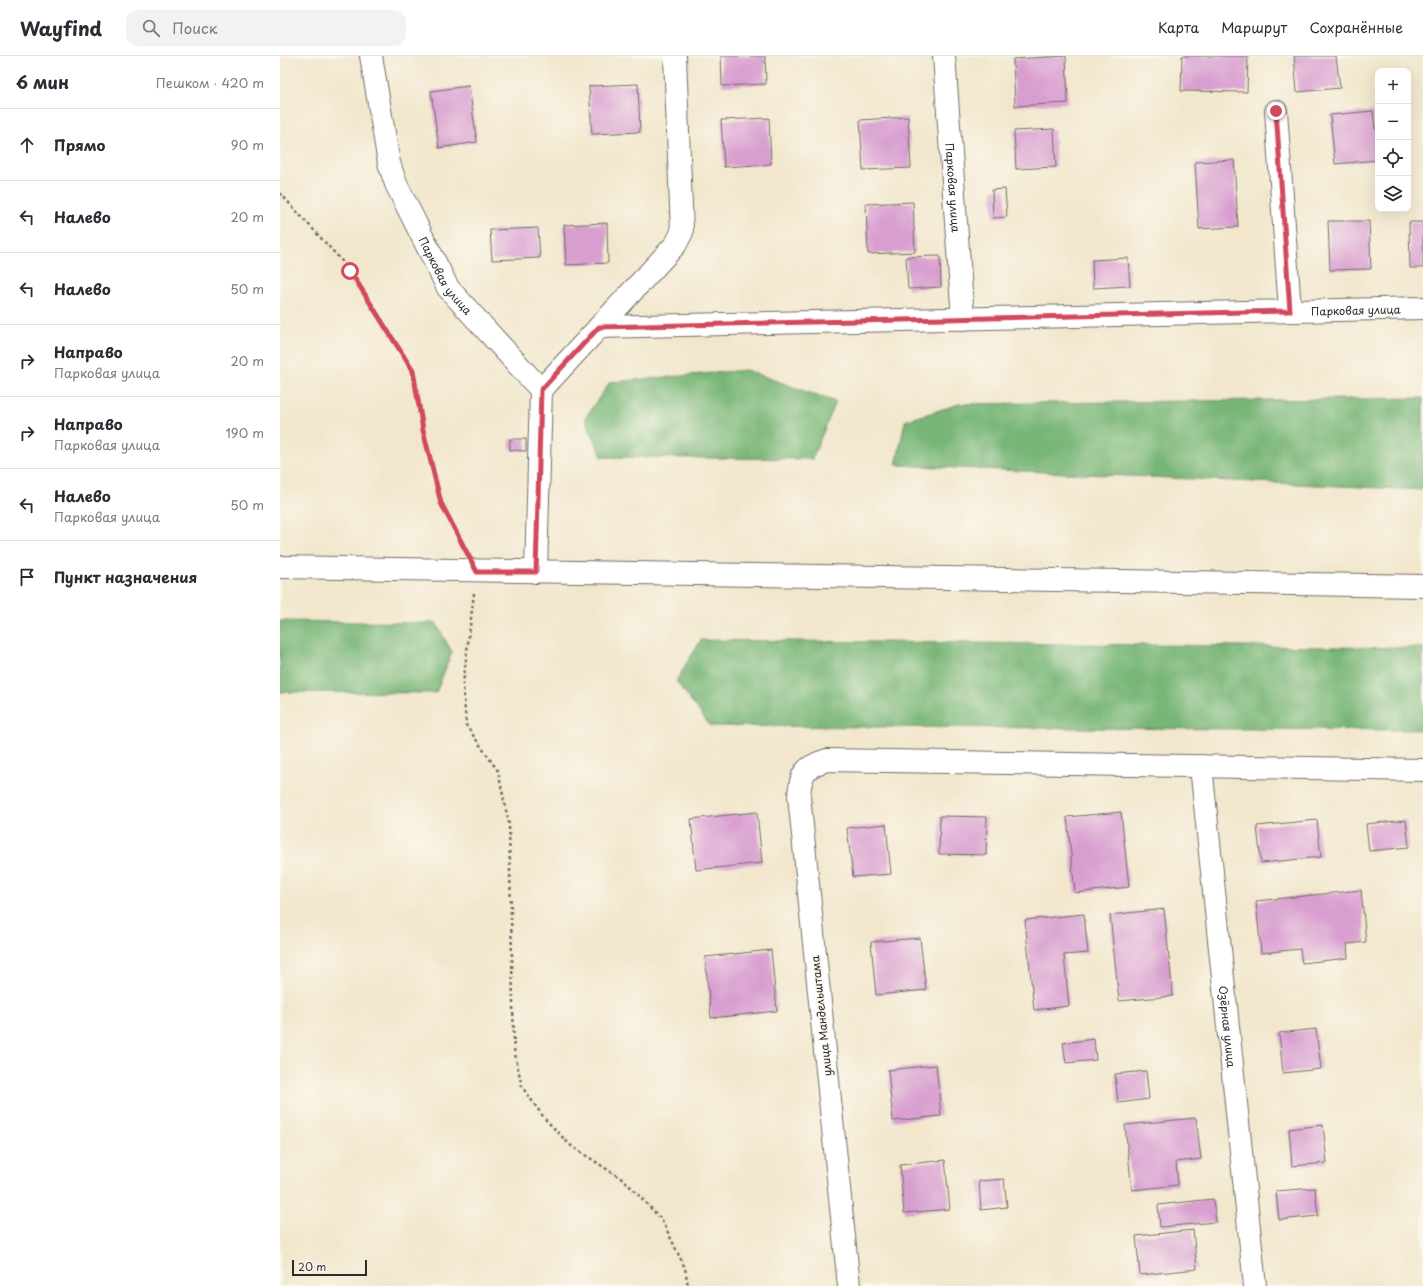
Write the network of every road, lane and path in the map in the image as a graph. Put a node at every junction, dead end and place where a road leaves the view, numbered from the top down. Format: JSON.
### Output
{"nodes":[{"id":1,"x":371,"y":56,"type":"edge"},
{"id":2,"x":675,"y":56,"type":"edge"},
{"id":3,"x":944,"y":56,"type":"edge"},
{"id":4,"x":1276,"y":111,"type":"dead end"},
{"id":5,"x":280,"y":193,"type":"edge"},
{"id":6,"x":1423,"y":308,"type":"edge"},
{"id":7,"x":1290,"y":311,"type":"junction"},
{"id":8,"x":963,"y":319,"type":"junction"},
{"id":9,"x":599,"y":327,"type":"junction"},
{"id":10,"x":541,"y":390,"type":"junction"},
{"id":11,"x":280,"y":567,"type":"edge"},
{"id":12,"x":477,"y":572,"type":"junction"},
{"id":13,"x":536,"y":572,"type":"junction"},
{"id":14,"x":1423,"y":586,"type":"edge"},
{"id":15,"x":1201,"y":766,"type":"junction"},
{"id":16,"x":1423,"y":770,"type":"edge"},
{"id":17,"x":688,"y":1286,"type":"edge"},
{"id":18,"x":849,"y":1286,"type":"edge"},
{"id":19,"x":1255,"y":1286,"type":"edge"}],
"edges":[{"from":1,"to":10,"type":"street","name":"Парковая улица"},
{"from":2,"to":9,"type":"street"},
{"from":3,"to":8,"type":"street","name":"Парковая улица"},
{"from":4,"to":7,"type":"street"},
{"from":5,"to":12,"type":"path"},
{"from":6,"to":7,"type":"street","name":"Парковая улица"},
{"from":7,"to":8,"type":"street","name":"Парковая улица"},
{"from":8,"to":9,"type":"street","name":"Парковая улица"},
{"from":9,"to":10,"type":"street"},
{"from":10,"to":13,"type":"street"},
{"from":11,"to":12,"type":"street"},
{"from":12,"to":13,"type":"street"},
{"from":12,"to":17,"type":"path"},
{"from":13,"to":14,"type":"street"},
{"from":15,"to":16,"type":"street"},
{"from":15,"to":18,"type":"street","name":"улица Мандельштама"},
{"from":15,"to":19,"type":"street","name":"Озёрная улица"}]}
